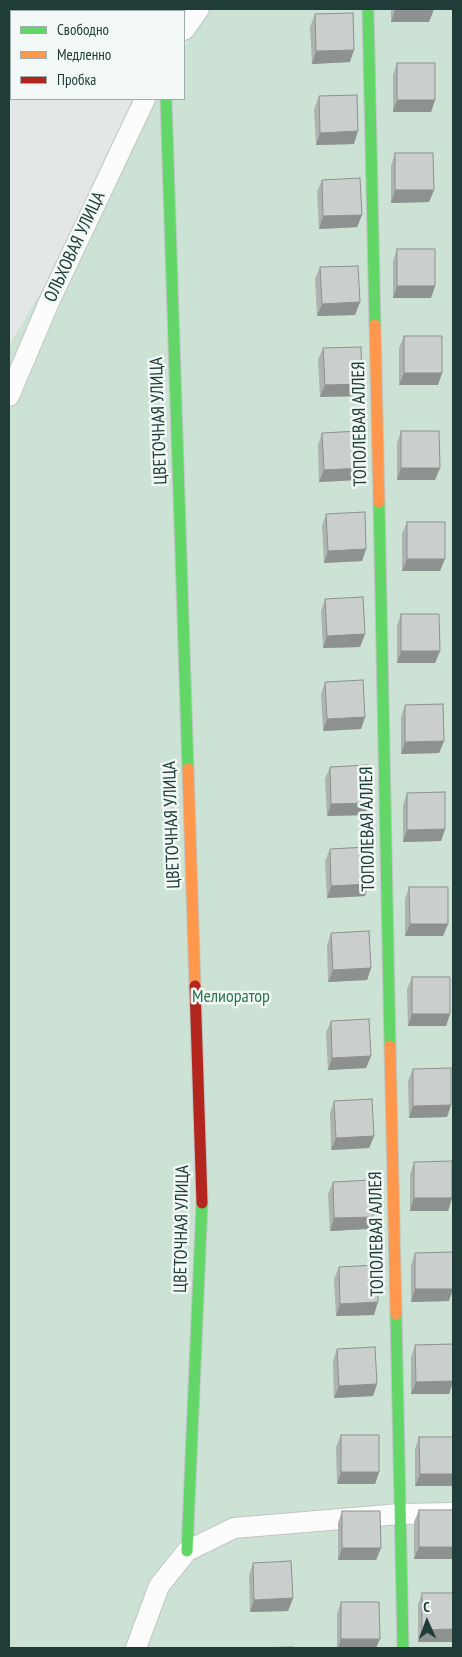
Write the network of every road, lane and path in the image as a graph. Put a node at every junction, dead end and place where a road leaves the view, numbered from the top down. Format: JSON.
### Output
{"nodes":[{"id":1,"x":199,"y":9,"type":"edge"},
{"id":2,"x":368,"y":9,"type":"edge"},
{"id":3,"x":185,"y":29,"type":"edge"},
{"id":4,"x":145,"y":100,"type":"edge"},
{"id":5,"x":166,"y":100,"type":"edge"},
{"id":6,"x":9,"y":396,"type":"edge"},
{"id":7,"x":453,"y":1513,"type":"edge"},
{"id":8,"x":400,"y":1514,"type":"junction"},
{"id":9,"x":187,"y":1551,"type":"junction"},
{"id":10,"x":136,"y":1648,"type":"edge"},
{"id":11,"x":403,"y":1648,"type":"edge"}],
"edges":[{"from":1,"to":3,"type":"street"},
{"from":2,"to":8,"type":"street","name":"ТОПОЛЕВАЯ АЛЛЕЯ"},
{"from":4,"to":6,"type":"street","name":"ОЛЬХОВАЯ УЛИЦА"},
{"from":5,"to":9,"type":"street","name":"ЦВЕТОЧНАЯ УЛИЦА"},
{"from":7,"to":8,"type":"street"},
{"from":8,"to":9,"type":"street"},
{"from":8,"to":11,"type":"street","name":"ТОПОЛЕВАЯ АЛЛЕЯ"},
{"from":9,"to":10,"type":"street"}]}
